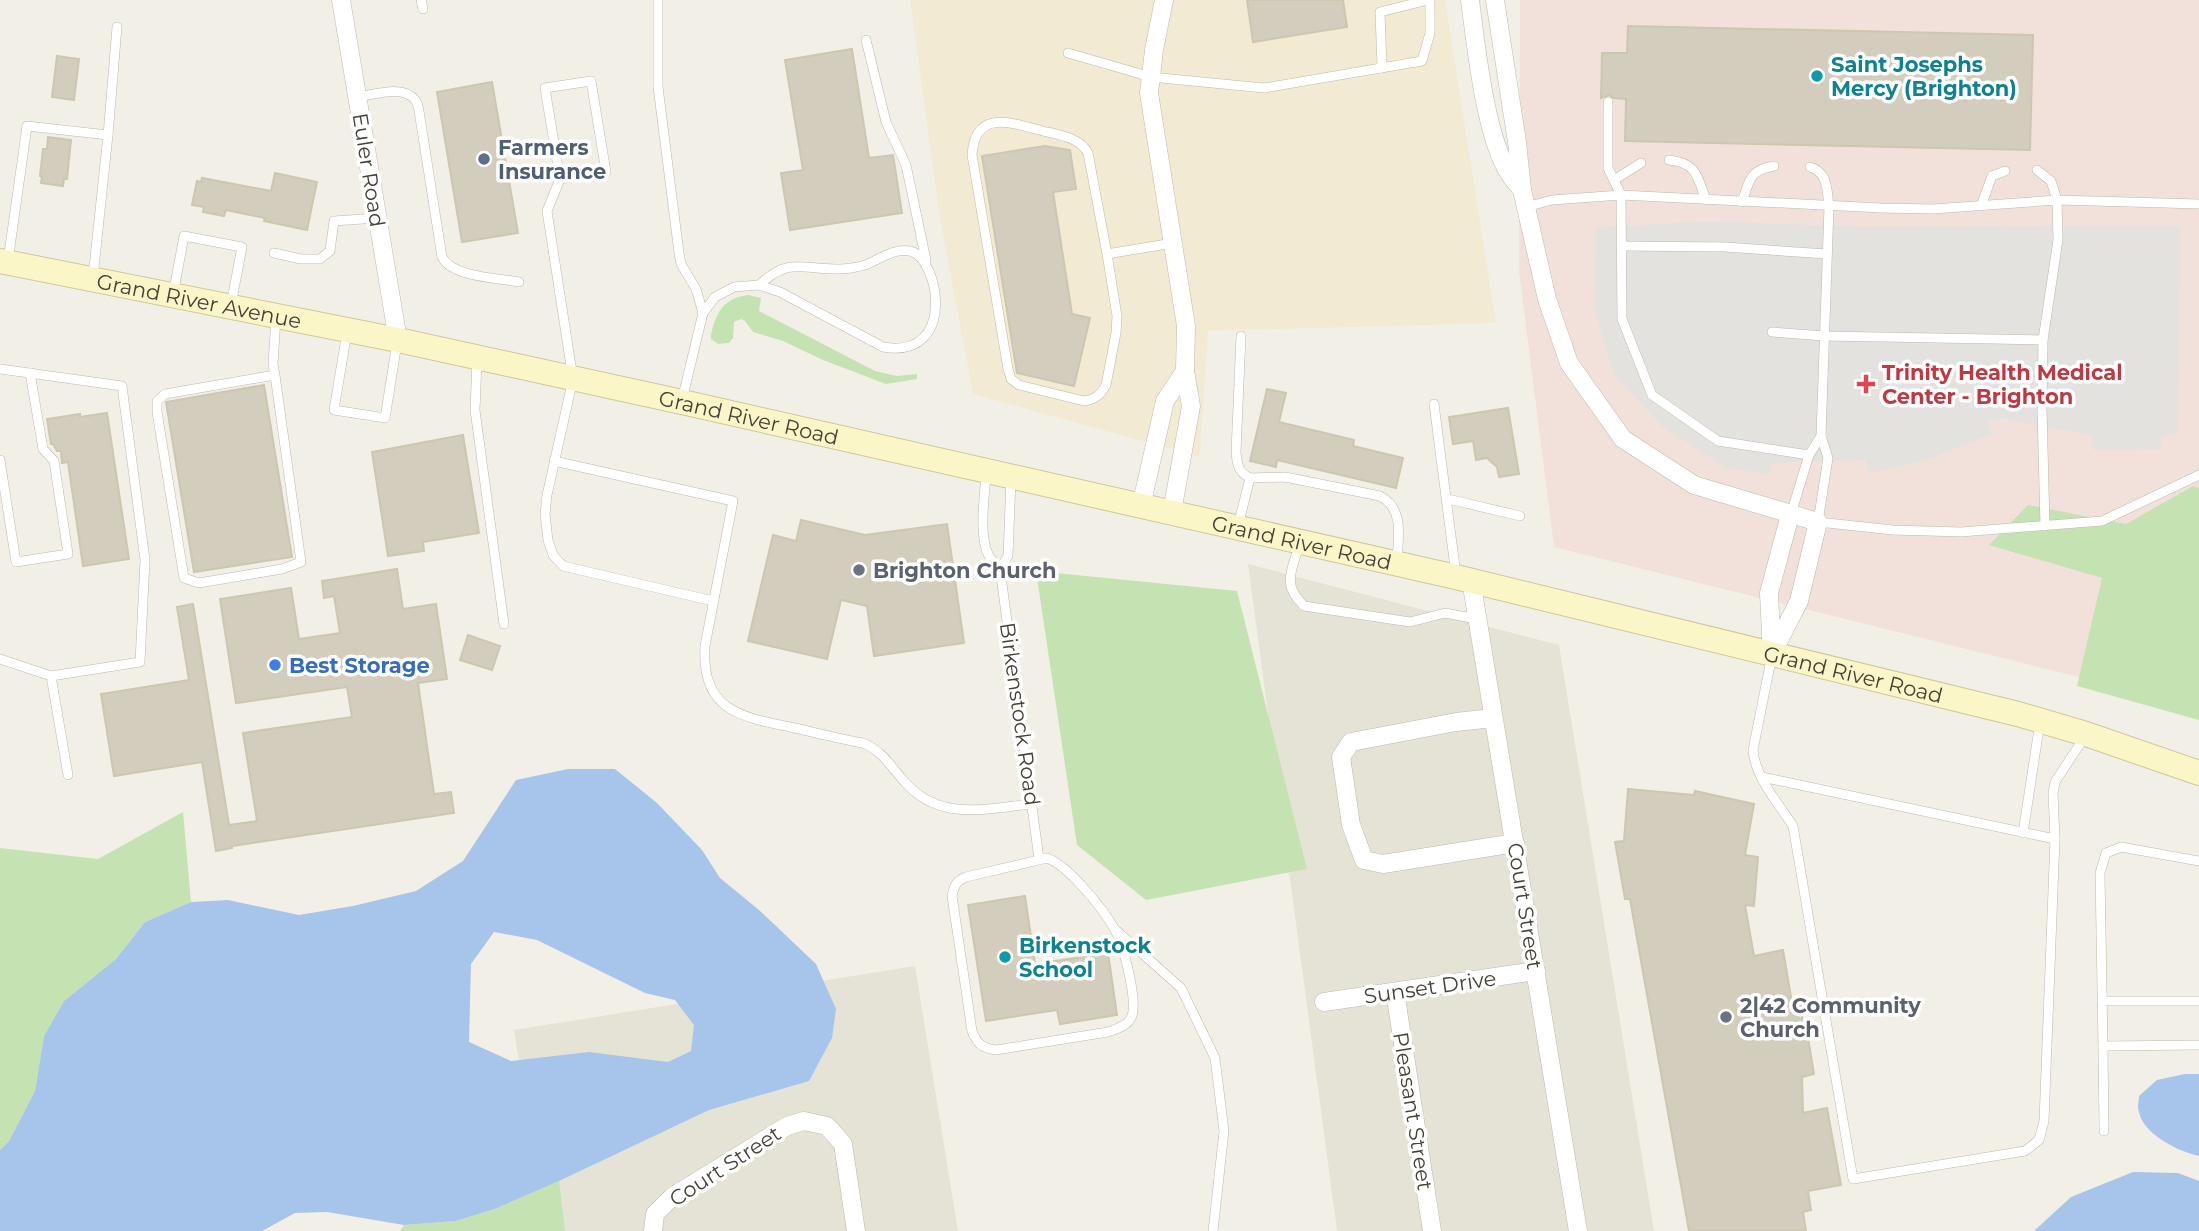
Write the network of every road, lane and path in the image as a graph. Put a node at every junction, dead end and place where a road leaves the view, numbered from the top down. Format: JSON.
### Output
{"nodes":[{"id":1,"x":341,"y":0,"type":"edge"},
{"id":2,"x":658,"y":0,"type":"edge"},
{"id":3,"x":1164,"y":0,"type":"edge"},
{"id":4,"x":1429,"y":0,"type":"edge"},
{"id":5,"x":1470,"y":0,"type":"edge"},
{"id":6,"x":1495,"y":0,"type":"edge"},
{"id":7,"x":117,"y":27,"type":"dead end"},
{"id":8,"x":866,"y":40,"type":"dead end"},
{"id":9,"x":1068,"y":53,"type":"dead end"},
{"id":10,"x":1382,"y":68,"type":"junction"},
{"id":11,"x":1151,"y":77,"type":"junction"},
{"id":12,"x":357,"y":97,"type":"junction"},
{"id":13,"x":1608,"y":102,"type":"dead end"},
{"id":14,"x":108,"y":135,"type":"junction"},
{"id":15,"x":1670,"y":160,"type":"dead end"},
{"id":16,"x":1641,"y":163,"type":"dead end"},
{"id":17,"x":1774,"y":166,"type":"dead end"},
{"id":18,"x":1810,"y":167,"type":"dead end"},
{"id":19,"x":2005,"y":170,"type":"dead end"},
{"id":20,"x":2037,"y":170,"type":"dead end"},
{"id":21,"x":560,"y":179,"type":"junction"},
{"id":22,"x":1614,"y":180,"type":"junction"},
{"id":23,"x":1621,"y":195,"type":"junction"},
{"id":24,"x":1524,"y":199,"type":"junction"},
{"id":25,"x":1706,"y":200,"type":"junction"},
{"id":26,"x":2057,"y":200,"type":"junction"},
{"id":27,"x":1742,"y":202,"type":"junction"},
{"id":28,"x":2199,"y":204,"type":"edge"},
{"id":29,"x":1981,"y":206,"type":"junction"},
{"id":30,"x":1829,"y":207,"type":"junction"},
{"id":31,"x":377,"y":218,"type":"junction"},
{"id":32,"x":1173,"y":243,"type":"junction"},
{"id":33,"x":1622,"y":246,"type":"junction"},
{"id":34,"x":274,"y":253,"type":"dead end"},
{"id":35,"x":1107,"y":254,"type":"junction"},
{"id":36,"x":1827,"y":254,"type":"junction"},
{"id":37,"x":926,"y":260,"type":"junction"},
{"id":38,"x":4,"y":262,"type":"edge"},
{"id":39,"x":93,"y":279,"type":"junction"},
{"id":40,"x":519,"y":282,"type":"dead end"},
{"id":41,"x":759,"y":285,"type":"junction"},
{"id":42,"x":173,"y":295,"type":"junction"},
{"id":43,"x":231,"y":307,"type":"junction"},
{"id":44,"x":703,"y":313,"type":"junction"},
{"id":45,"x":276,"y":316,"type":"junction"},
{"id":46,"x":347,"y":330,"type":"junction"},
{"id":47,"x":1772,"y":332,"type":"dead end"},
{"id":48,"x":1241,"y":336,"type":"dead end"},
{"id":49,"x":1824,"y":336,"type":"junction"},
{"id":50,"x":398,"y":340,"type":"junction"},
{"id":51,"x":2043,"y":340,"type":"junction"},
{"id":52,"x":478,"y":358,"type":"junction"},
{"id":53,"x":0,"y":369,"type":"edge"},
{"id":54,"x":1185,"y":371,"type":"junction"},
{"id":55,"x":30,"y":373,"type":"junction"},
{"id":56,"x":275,"y":375,"type":"junction"},
{"id":57,"x":573,"y":379,"type":"junction"},
{"id":58,"x":682,"y":402,"type":"junction"},
{"id":59,"x":1434,"y":404,"type":"dead end"},
{"id":60,"x":1821,"y":436,"type":"junction"},
{"id":61,"x":1809,"y":455,"type":"junction"},
{"id":62,"x":0,"y":460,"type":"edge"},
{"id":63,"x":555,"y":461,"type":"junction"},
{"id":64,"x":986,"y":471,"type":"junction"},
{"id":65,"x":2199,"y":475,"type":"edge"},
{"id":66,"x":1011,"y":476,"type":"junction"},
{"id":67,"x":1250,"y":478,"type":"junction"},
{"id":68,"x":1448,"y":499,"type":"junction"},
{"id":69,"x":1141,"y":506,"type":"junction"},
{"id":70,"x":1172,"y":512,"type":"junction"},
{"id":71,"x":1520,"y":516,"type":"dead end"},
{"id":72,"x":1790,"y":516,"type":"junction"},
{"id":73,"x":1818,"y":522,"type":"junction"},
{"id":74,"x":2045,"y":526,"type":"junction"},
{"id":75,"x":1238,"y":527,"type":"junction"},
{"id":76,"x":1300,"y":542,"type":"junction"},
{"id":77,"x":1397,"y":564,"type":"junction"},
{"id":78,"x":1000,"y":569,"type":"junction"},
{"id":79,"x":1464,"y":579,"type":"junction"},
{"id":80,"x":713,"y":601,"type":"junction"},
{"id":81,"x":1477,"y":619,"type":"junction"},
{"id":82,"x":504,"y":624,"type":"dead end"},
{"id":83,"x":1772,"y":654,"type":"junction"},
{"id":84,"x":0,"y":659,"type":"edge"},
{"id":85,"x":51,"y":676,"type":"junction"},
{"id":86,"x":1493,"y":718,"type":"junction"},
{"id":87,"x":2040,"y":720,"type":"junction"},
{"id":88,"x":2086,"y":734,"type":"junction"},
{"id":89,"x":2199,"y":774,"type":"edge"},
{"id":90,"x":68,"y":775,"type":"dead end"},
{"id":91,"x":1762,"y":777,"type":"junction"},
{"id":92,"x":1031,"y":804,"type":"junction"},
{"id":93,"x":2023,"y":833,"type":"junction"},
{"id":94,"x":2054,"y":839,"type":"junction"},
{"id":95,"x":1515,"y":843,"type":"junction"},
{"id":96,"x":1039,"y":859,"type":"junction"},
{"id":97,"x":2199,"y":861,"type":"edge"},
{"id":98,"x":1115,"y":930,"type":"junction"},
{"id":99,"x":1536,"y":971,"type":"junction"},
{"id":100,"x":1395,"y":992,"type":"junction"},
{"id":101,"x":2102,"y":1001,"type":"junction"},
{"id":102,"x":2199,"y":1001,"type":"edge"},
{"id":103,"x":1324,"y":1002,"type":"dead end"},
{"id":104,"x":2199,"y":1045,"type":"edge"},
{"id":105,"x":2103,"y":1046,"type":"junction"},
{"id":106,"x":2104,"y":1131,"type":"dead end"},
{"id":107,"x":653,"y":1231,"type":"edge"},
{"id":108,"x":856,"y":1231,"type":"edge"},
{"id":109,"x":1213,"y":1231,"type":"edge"},
{"id":110,"x":1432,"y":1231,"type":"edge"},
{"id":111,"x":1578,"y":1231,"type":"edge"}],
"edges":[{"from":1,"to":12,"type":"street","name":"Euler Road"},
{"from":2,"to":44,"type":"lane"},
{"from":3,"to":11,"type":"street"},
{"from":4,"to":10,"type":"lane"},
{"from":4,"to":10,"type":"lane"},
{"from":5,"to":24,"type":"street"},
{"from":6,"to":24,"type":"street"},
{"from":7,"to":14,"type":"lane"},
{"from":8,"to":37,"type":"lane"},
{"from":9,"to":11,"type":"lane"},
{"from":10,"to":11,"type":"lane"},
{"from":11,"to":32,"type":"street"},
{"from":12,"to":31,"type":"street","name":"Euler Road"},
{"from":12,"to":40,"type":"lane"},
{"from":13,"to":22,"type":"lane"},
{"from":14,"to":38,"type":"lane"},
{"from":14,"to":39,"type":"lane"},
{"from":15,"to":25,"type":"lane"},
{"from":16,"to":22,"type":"lane"},
{"from":17,"to":27,"type":"lane"},
{"from":18,"to":30,"type":"lane"},
{"from":19,"to":29,"type":"lane"},
{"from":20,"to":26,"type":"lane"},
{"from":21,"to":21,"type":"lane"},
{"from":21,"to":57,"type":"lane"},
{"from":22,"to":23,"type":"lane"},
{"from":23,"to":24,"type":"lane"},
{"from":23,"to":25,"type":"lane"},
{"from":23,"to":33,"type":"lane"},
{"from":24,"to":72,"type":"street"},
{"from":25,"to":27,"type":"lane"},
{"from":26,"to":28,"type":"lane"},
{"from":26,"to":29,"type":"lane"},
{"from":26,"to":51,"type":"lane"},
{"from":27,"to":30,"type":"lane"},
{"from":29,"to":30,"type":"lane"},
{"from":30,"to":36,"type":"lane"},
{"from":31,"to":34,"type":"lane"},
{"from":31,"to":50,"type":"street","name":"Euler Road"},
{"from":32,"to":35,"type":"lane"},
{"from":32,"to":54,"type":"street"},
{"from":33,"to":36,"type":"lane"},
{"from":33,"to":61,"type":"lane"},
{"from":35,"to":35,"type":"lane"},
{"from":36,"to":49,"type":"lane"},
{"from":37,"to":41,"type":"lane"},
{"from":37,"to":41,"type":"lane"},
{"from":38,"to":39,"type":"main road","name":"Grand River Avenue"},
{"from":39,"to":42,"type":"main road","name":"Grand River Avenue"},
{"from":41,"to":44,"type":"lane"},
{"from":42,"to":43,"type":"main road","name":"Grand River Avenue"},
{"from":42,"to":43,"type":"lane"},
{"from":43,"to":45,"type":"main road","name":"Grand River Avenue"},
{"from":44,"to":58,"type":"lane"},
{"from":45,"to":46,"type":"main road","name":"Grand River Avenue"},
{"from":45,"to":56,"type":"lane"},
{"from":46,"to":50,"type":"main road","name":"Grand River Avenue"},
{"from":46,"to":50,"type":"lane"},
{"from":47,"to":49,"type":"lane"},
{"from":48,"to":67,"type":"lane"},
{"from":49,"to":51,"type":"lane"},
{"from":49,"to":60,"type":"lane"},
{"from":50,"to":52,"type":"main road","name":"Grand River Road"},
{"from":51,"to":74,"type":"lane"},
{"from":52,"to":57,"type":"main road","name":"Grand River Road"},
{"from":52,"to":82,"type":"lane"},
{"from":53,"to":55,"type":"lane"},
{"from":54,"to":69,"type":"street"},
{"from":54,"to":70,"type":"street"},
{"from":55,"to":62,"type":"lane"},
{"from":55,"to":85,"type":"lane"},
{"from":56,"to":56,"type":"lane"},
{"from":57,"to":58,"type":"main road","name":"Grand River Road"},
{"from":57,"to":63,"type":"lane"},
{"from":58,"to":64,"type":"main road","name":"Grand River Road"},
{"from":59,"to":68,"type":"lane"},
{"from":60,"to":61,"type":"lane"},
{"from":60,"to":73,"type":"lane"},
{"from":61,"to":72,"type":"lane"},
{"from":63,"to":80,"type":"lane"},
{"from":63,"to":80,"type":"lane"},
{"from":64,"to":66,"type":"main road","name":"Grand River Road"},
{"from":64,"to":78,"type":"lane","name":"Birkenstock Road"},
{"from":65,"to":74,"type":"lane"},
{"from":66,"to":69,"type":"main road","name":"Grand River Road"},
{"from":66,"to":78,"type":"lane","name":"Birkenstock Road"},
{"from":67,"to":75,"type":"lane"},
{"from":67,"to":77,"type":"lane"},
{"from":68,"to":71,"type":"lane"},
{"from":68,"to":79,"type":"lane"},
{"from":69,"to":70,"type":"main road","name":"Grand River Road"},
{"from":70,"to":75,"type":"main road","name":"Grand River Road"},
{"from":72,"to":73,"type":"street"},
{"from":72,"to":83,"type":"street"},
{"from":73,"to":74,"type":"lane"},
{"from":73,"to":83,"type":"street"},
{"from":75,"to":76,"type":"main road","name":"Grand River Road"},
{"from":76,"to":77,"type":"main road","name":"Grand River Road"},
{"from":76,"to":81,"type":"lane"},
{"from":77,"to":79,"type":"main road","name":"Grand River Road"},
{"from":78,"to":92,"type":"lane","name":"Birkenstock Road"},
{"from":79,"to":81,"type":"street","name":"Court Street"},
{"from":79,"to":83,"type":"main road","name":"Grand River Road"},
{"from":80,"to":92,"type":"lane"},
{"from":81,"to":86,"type":"street","name":"Court Street"},
{"from":83,"to":87,"type":"main road","name":"Grand River Road"},
{"from":83,"to":91,"type":"lane"},
{"from":84,"to":85,"type":"lane"},
{"from":85,"to":90,"type":"lane"},
{"from":86,"to":95,"type":"street","name":"Court Street"},
{"from":86,"to":95,"type":"street"},
{"from":87,"to":88,"type":"main road","name":"Grand River Road"},
{"from":87,"to":93,"type":"lane"},
{"from":88,"to":89,"type":"main road","name":"Grand River Road"},
{"from":88,"to":94,"type":"lane"},
{"from":91,"to":93,"type":"lane"},
{"from":91,"to":94,"type":"lane"},
{"from":92,"to":96,"type":"lane","name":"Birkenstock Road"},
{"from":93,"to":94,"type":"lane"},
{"from":95,"to":99,"type":"street","name":"Court Street"},
{"from":96,"to":98,"type":"lane"},
{"from":96,"to":98,"type":"lane"},
{"from":97,"to":101,"type":"lane"},
{"from":98,"to":109,"type":"lane"},
{"from":99,"to":100,"type":"street","name":"Sunset Drive"},
{"from":99,"to":111,"type":"street","name":"Court Street"},
{"from":100,"to":103,"type":"street","name":"Sunset Drive"},
{"from":100,"to":110,"type":"street","name":"Pleasant Street"},
{"from":101,"to":102,"type":"lane"},
{"from":101,"to":105,"type":"lane"},
{"from":104,"to":105,"type":"lane"},
{"from":105,"to":106,"type":"lane"},
{"from":107,"to":108,"type":"street","name":"Court Street"}]}
